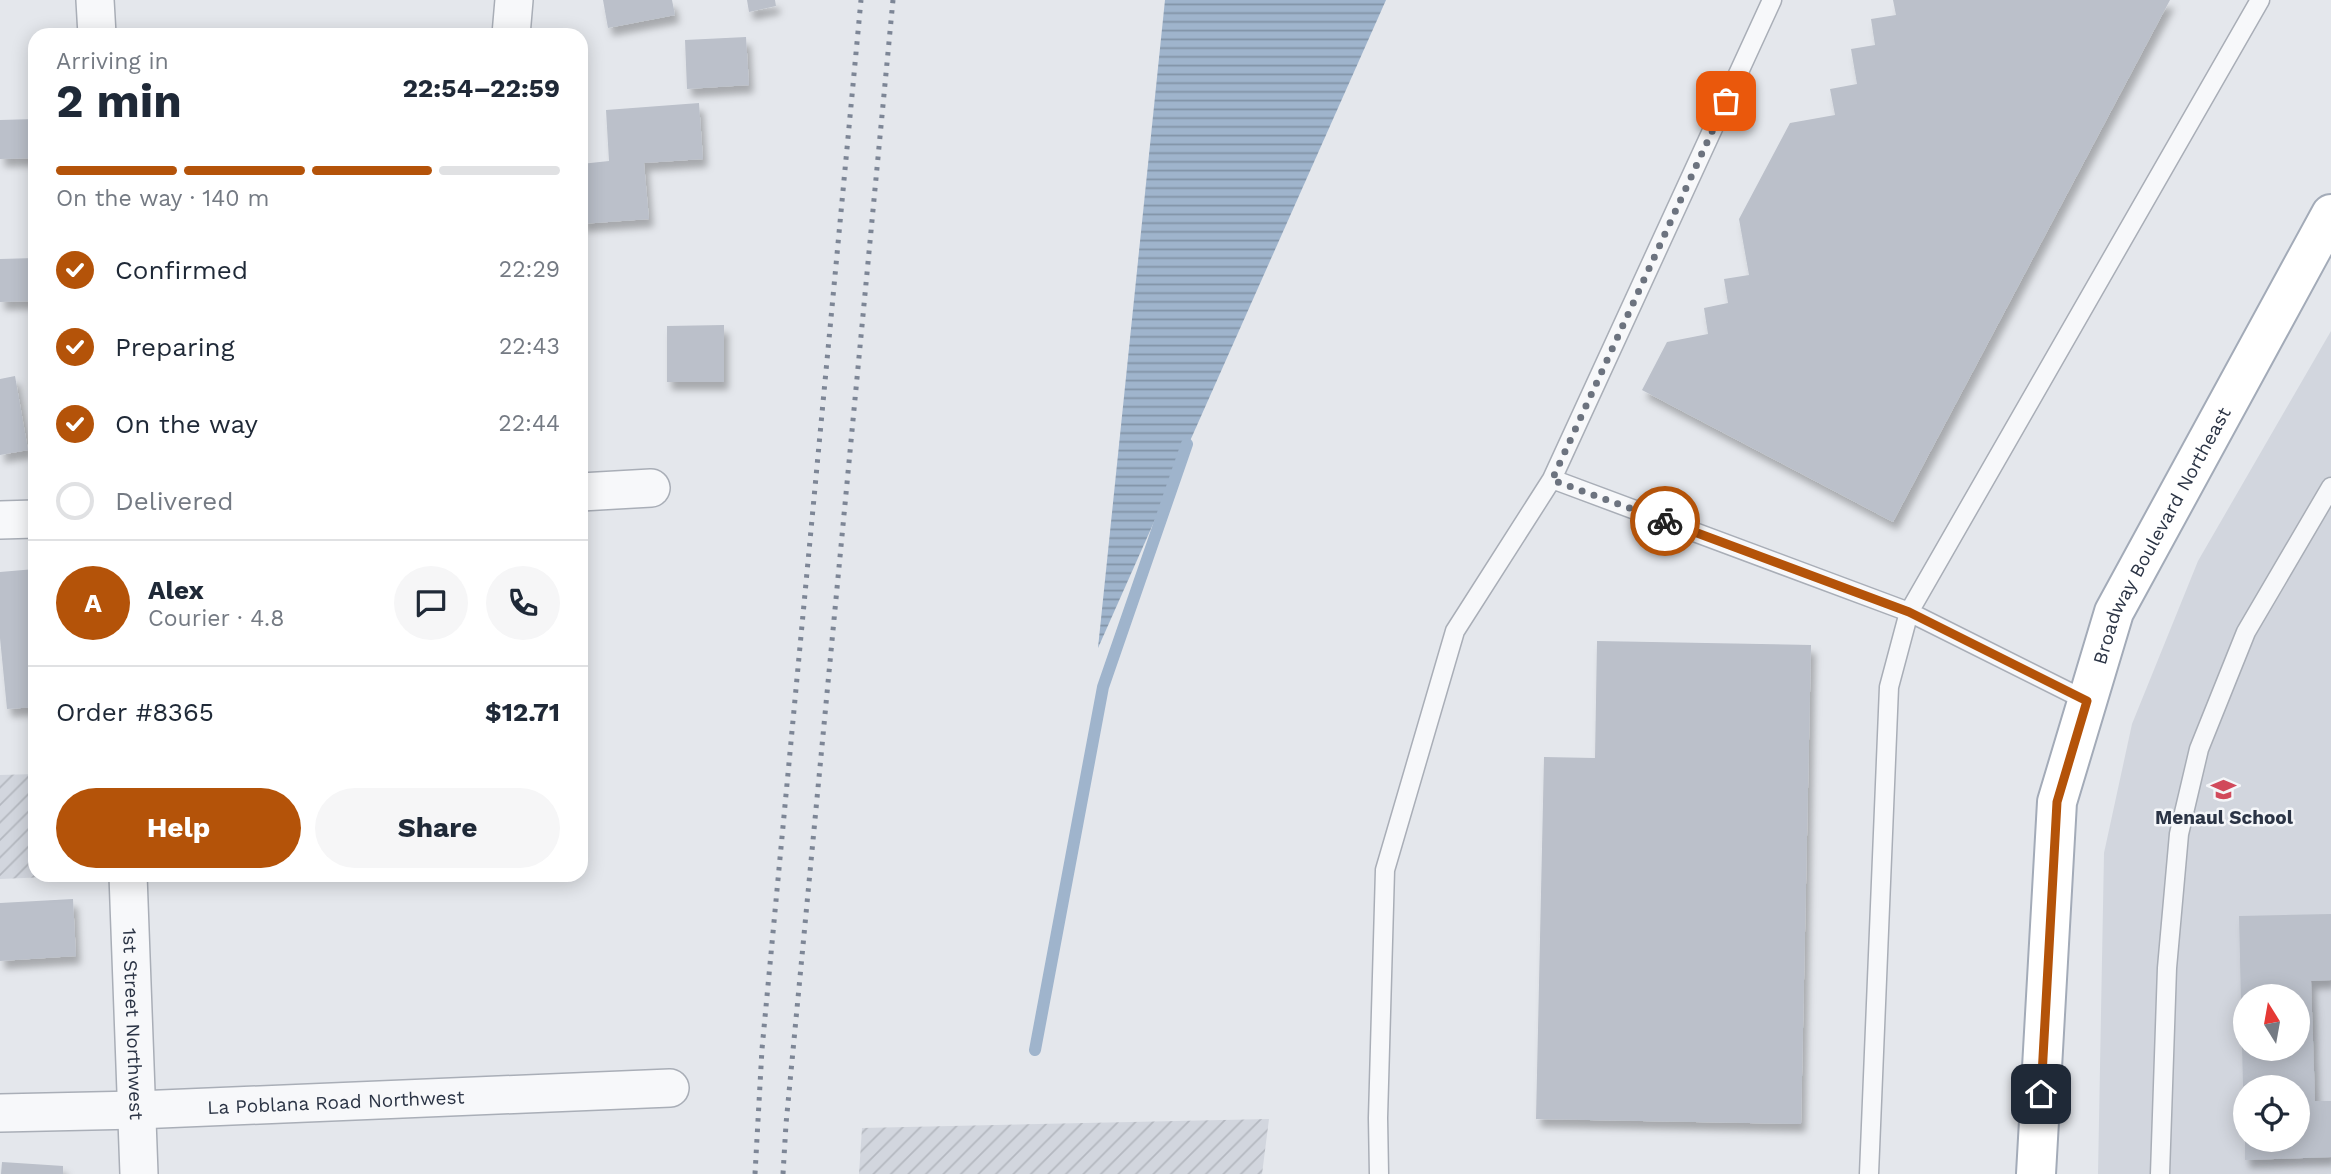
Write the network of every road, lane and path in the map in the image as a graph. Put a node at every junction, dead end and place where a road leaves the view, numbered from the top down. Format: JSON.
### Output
{"nodes":[{"id":1,"x":95,"y":0,"type":"edge"},
{"id":2,"x":514,"y":0,"type":"edge"},
{"id":3,"x":1772,"y":0,"type":"edge"},
{"id":4,"x":2260,"y":0,"type":"edge"},
{"id":5,"x":97,"y":28,"type":"edge"},
{"id":6,"x":512,"y":28,"type":"edge"},
{"id":7,"x":2331,"y":214,"type":"edge"},
{"id":8,"x":1552,"y":480,"type":"junction"},
{"id":9,"x":652,"y":488,"type":"dead end"},
{"id":10,"x":2331,"y":488,"type":"edge"},
{"id":11,"x":588,"y":492,"type":"edge"},
{"id":12,"x":28,"y":519,"type":"edge"},
{"id":13,"x":0,"y":520,"type":"edge"},
{"id":14,"x":1909,"y":612,"type":"junction"},
{"id":15,"x":2087,"y":701,"type":"junction"},
{"id":16,"x":128,"y":882,"type":"edge"},
{"id":17,"x":670,"y":1088,"type":"dead end"},
{"id":18,"x":137,"y":1110,"type":"junction"},
{"id":19,"x":0,"y":1113,"type":"edge"},
{"id":20,"x":139,"y":1174,"type":"edge"},
{"id":21,"x":1379,"y":1174,"type":"edge"},
{"id":22,"x":1869,"y":1174,"type":"edge"},
{"id":23,"x":2036,"y":1174,"type":"edge"},
{"id":24,"x":2160,"y":1174,"type":"edge"}],
"edges":[{"from":1,"to":5,"type":"street"},
{"from":2,"to":6,"type":"street"},
{"from":3,"to":8,"type":"lane"},
{"from":4,"to":14,"type":"lane"},
{"from":7,"to":15,"type":"main road","name":"Broadway Boulevard Northeast"},
{"from":8,"to":14,"type":"lane"},
{"from":8,"to":21,"type":"lane"},
{"from":9,"to":11,"type":"street"},
{"from":10,"to":24,"type":"lane"},
{"from":12,"to":13,"type":"street"},
{"from":14,"to":15,"type":"lane"},
{"from":14,"to":22,"type":"lane"},
{"from":15,"to":23,"type":"main road","name":"Broadway Boulevard Northeast"},
{"from":16,"to":18,"type":"street","name":"1st Street Northwest"},
{"from":17,"to":18,"type":"street","name":"La Poblana Road Northwest"},
{"from":18,"to":19,"type":"street","name":"La Poblana Road Northwest"},
{"from":18,"to":20,"type":"street","name":"1st Street Northwest"}]}
